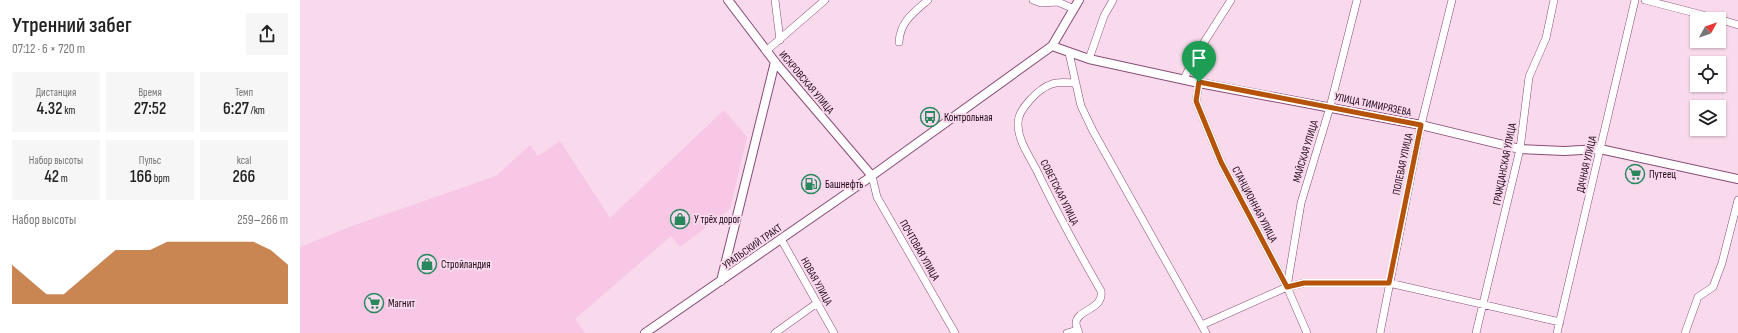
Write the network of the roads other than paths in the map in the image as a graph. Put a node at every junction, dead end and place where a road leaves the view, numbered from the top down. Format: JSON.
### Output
{"nodes":[{"id":1,"x":728,"y":0,"type":"edge"},
{"id":2,"x":775,"y":0,"type":"edge"},
{"id":3,"x":825,"y":0,"type":"edge"},
{"id":4,"x":928,"y":0,"type":"edge"},
{"id":5,"x":1033,"y":0,"type":"edge"},
{"id":6,"x":1079,"y":0,"type":"edge"},
{"id":7,"x":1113,"y":0,"type":"edge"},
{"id":8,"x":1231,"y":0,"type":"edge"},
{"id":9,"x":1357,"y":0,"type":"edge"},
{"id":10,"x":1452,"y":0,"type":"edge"},
{"id":11,"x":1554,"y":0,"type":"edge"},
{"id":12,"x":1636,"y":0,"type":"edge"},
{"id":13,"x":1645,"y":0,"type":"edge"},
{"id":14,"x":1074,"y":9,"type":"junction"},
{"id":15,"x":1691,"y":12,"type":"edge"},
{"id":16,"x":1726,"y":21,"type":"edge"},
{"id":17,"x":1738,"y":25,"type":"edge"},
{"id":18,"x":780,"y":40,"type":"junction"},
{"id":19,"x":900,"y":42,"type":"dead end"},
{"id":20,"x":1052,"y":46,"type":"junction"},
{"id":21,"x":766,"y":51,"type":"junction"},
{"id":22,"x":1069,"y":53,"type":"junction"},
{"id":23,"x":1089,"y":59,"type":"junction"},
{"id":24,"x":776,"y":62,"type":"junction"},
{"id":25,"x":1184,"y":79,"type":"junction"},
{"id":26,"x":1199,"y":82,"type":"junction"},
{"id":27,"x":1076,"y":83,"type":"junction"},
{"id":28,"x":1330,"y":106,"type":"junction"},
{"id":29,"x":1421,"y":125,"type":"junction"},
{"id":30,"x":1520,"y":149,"type":"junction"},
{"id":31,"x":1600,"y":149,"type":"junction"},
{"id":32,"x":872,"y":176,"type":"junction"},
{"id":33,"x":1738,"y":179,"type":"edge"},
{"id":34,"x":1738,"y":200,"type":"edge"},
{"id":35,"x":781,"y":239,"type":"junction"},
{"id":36,"x":721,"y":280,"type":"junction"},
{"id":37,"x":1389,"y":283,"type":"junction"},
{"id":38,"x":1287,"y":287,"type":"junction"},
{"id":39,"x":817,"y":303,"type":"junction"},
{"id":40,"x":1483,"y":306,"type":"junction"},
{"id":41,"x":1560,"y":322,"type":"junction"},
{"id":42,"x":1202,"y":325,"type":"junction"},
{"id":43,"x":645,"y":333,"type":"edge"},
{"id":44,"x":775,"y":333,"type":"edge"},
{"id":45,"x":834,"y":333,"type":"edge"},
{"id":46,"x":955,"y":333,"type":"edge"},
{"id":47,"x":1068,"y":333,"type":"edge"},
{"id":48,"x":1078,"y":333,"type":"edge"},
{"id":49,"x":1206,"y":333,"type":"edge"},
{"id":50,"x":1306,"y":333,"type":"edge"},
{"id":51,"x":1380,"y":333,"type":"edge"},
{"id":52,"x":1476,"y":333,"type":"edge"},
{"id":53,"x":1557,"y":333,"type":"edge"},
{"id":54,"x":1685,"y":333,"type":"edge"}],
"edges":[{"from":1,"to":21,"type":"main road","name":"ИСКРОВСКАЯ УЛИЦА"},
{"from":2,"to":18,"type":"street"},
{"from":3,"to":18,"type":"street"},
{"from":4,"to":19,"type":"street"},
{"from":5,"to":14,"type":"street"},
{"from":6,"to":14,"type":"main road"},
{"from":7,"to":23,"type":"street"},
{"from":8,"to":25,"type":"street"},
{"from":9,"to":28,"type":"street","name":"МАЙСКАЯ УЛИЦА"},
{"from":10,"to":29,"type":"street","name":"ПОЛЕВАЯ УЛИЦА"},
{"from":11,"to":30,"type":"street","name":"ГРАЖДАНСКАЯ УЛИЦА"},
{"from":12,"to":31,"type":"street","name":"ДАЧНАЯ УЛИЦА"},
{"from":13,"to":15,"type":"street"},
{"from":14,"to":20,"type":"main road"},
{"from":16,"to":17,"type":"street"},
{"from":18,"to":21,"type":"street"},
{"from":20,"to":22,"type":"main road","name":"УЛИЦА ТИМИРЯЗЕВА"},
{"from":20,"to":32,"type":"main road","name":"УРАЛЬСКИЙ ТРАКТ"},
{"from":21,"to":24,"type":"main road","name":"ИСКРОВСКАЯ УЛИЦА"},
{"from":22,"to":23,"type":"main road","name":"УЛИЦА ТИМИРЯЗЕВА"},
{"from":22,"to":27,"type":"street"},
{"from":23,"to":25,"type":"main road","name":"УЛИЦА ТИМИРЯЗЕВА"},
{"from":24,"to":32,"type":"main road","name":"ИСКРОВСКАЯ УЛИЦА"},
{"from":24,"to":36,"type":"main road"},
{"from":25,"to":26,"type":"main road","name":"УЛИЦА ТИМИРЯЗЕВА"},
{"from":26,"to":28,"type":"main road","name":"УЛИЦА ТИМИРЯЗЕВА"},
{"from":26,"to":38,"type":"street","name":"СТАНЦИОННАЯ УЛИЦА"},
{"from":27,"to":42,"type":"street"},
{"from":27,"to":48,"type":"street","name":"СОВЕТСКАЯ УЛИЦА"},
{"from":28,"to":29,"type":"main road","name":"УЛИЦА ТИМИРЯЗЕВА"},
{"from":28,"to":38,"type":"street","name":"МАЙСКАЯ УЛИЦА"},
{"from":29,"to":30,"type":"main road","name":"УЛИЦА ТИМИРЯЗЕВА"},
{"from":29,"to":37,"type":"street","name":"ПОЛЕВАЯ УЛИЦА"},
{"from":30,"to":31,"type":"main road","name":"УЛИЦА ТИМИРЯЗЕВА"},
{"from":30,"to":40,"type":"street","name":"ГРАЖДАНСКАЯ УЛИЦА"},
{"from":31,"to":33,"type":"main road","name":"УЛИЦА ТИМИРЯЗЕВА"},
{"from":31,"to":41,"type":"street","name":"ДАЧНАЯ УЛИЦА"},
{"from":32,"to":35,"type":"main road","name":"УРАЛЬСКИЙ ТРАКТ"},
{"from":32,"to":46,"type":"street","name":"ПОЧТОВАЯ УЛИЦА"},
{"from":34,"to":54,"type":"street"},
{"from":35,"to":36,"type":"main road","name":"УРАЛЬСКИЙ ТРАКТ"},
{"from":35,"to":39,"type":"street","name":"НОВАЯ УЛИЦА"},
{"from":36,"to":43,"type":"main road","name":"УРАЛЬСКИЙ ТРАКТ"},
{"from":37,"to":38,"type":"street"},
{"from":37,"to":40,"type":"street"},
{"from":37,"to":51,"type":"street","name":"ПОЛЕВАЯ УЛИЦА"},
{"from":38,"to":42,"type":"street"},
{"from":38,"to":50,"type":"street","name":"СТАНЦИОННАЯ УЛИЦА"},
{"from":39,"to":44,"type":"street"},
{"from":39,"to":45,"type":"street","name":"НОВАЯ УЛИЦА"},
{"from":40,"to":41,"type":"street"},
{"from":40,"to":52,"type":"street","name":"ГРАЖДАНСКАЯ УЛИЦА"},
{"from":41,"to":53,"type":"street","name":"ДАЧНАЯ УЛИЦА"},
{"from":42,"to":49,"type":"street"},
{"from":47,"to":48,"type":"street"}]}
